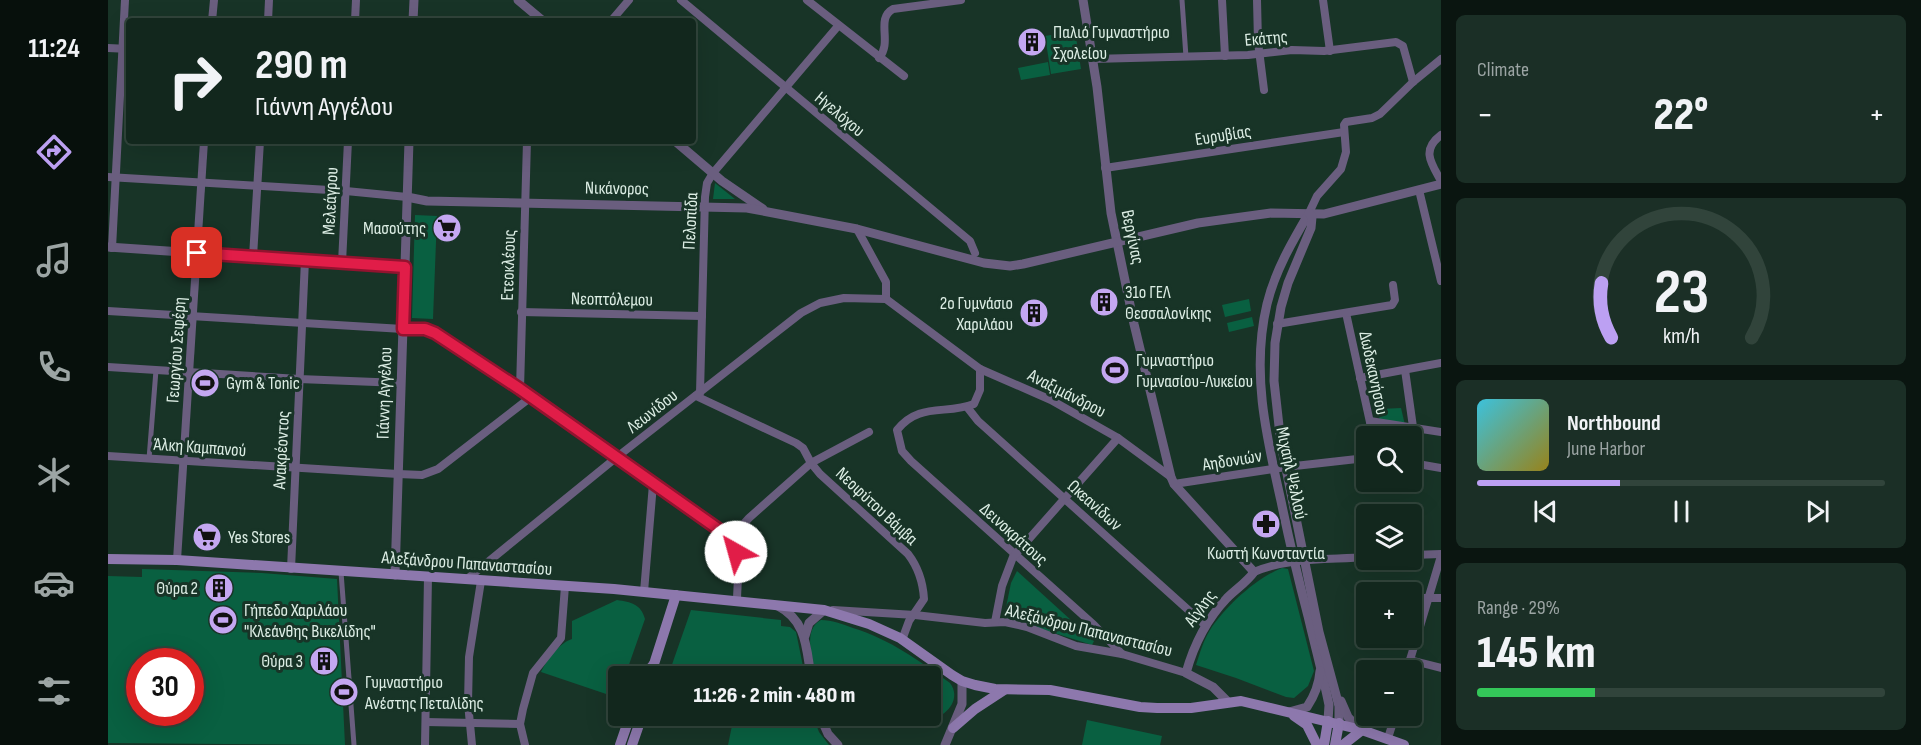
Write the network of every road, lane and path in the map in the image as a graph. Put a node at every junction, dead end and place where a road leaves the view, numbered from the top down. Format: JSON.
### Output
{"nodes":[{"id":1,"x":124,"y":0,"type":"edge"},
{"id":2,"x":214,"y":0,"type":"edge"},
{"id":3,"x":269,"y":0,"type":"edge"},
{"id":4,"x":356,"y":0,"type":"edge"},
{"id":5,"x":414,"y":0,"type":"edge"},
{"id":6,"x":518,"y":0,"type":"edge"},
{"id":7,"x":629,"y":0,"type":"edge"},
{"id":8,"x":681,"y":0,"type":"edge"},
{"id":9,"x":807,"y":0,"type":"edge"},
{"id":10,"x":961,"y":0,"type":"edge"},
{"id":11,"x":1083,"y":0,"type":"edge"},
{"id":12,"x":1182,"y":0,"type":"edge"},
{"id":13,"x":1222,"y":0,"type":"edge"},
{"id":14,"x":1257,"y":0,"type":"edge"},
{"id":15,"x":1323,"y":0,"type":"edge"},
{"id":16,"x":212,"y":18,"type":"edge"},
{"id":17,"x":268,"y":18,"type":"edge"},
{"id":18,"x":355,"y":18,"type":"edge"},
{"id":19,"x":413,"y":18,"type":"edge"},
{"id":20,"x":539,"y":18,"type":"edge"},
{"id":21,"x":614,"y":18,"type":"edge"},
{"id":22,"x":838,"y":26,"type":"junction"},
{"id":23,"x":108,"y":48,"type":"edge"},
{"id":24,"x":126,"y":48,"type":"edge"},
{"id":25,"x":1330,"y":51,"type":"junction"},
{"id":26,"x":1260,"y":54,"type":"junction"},
{"id":27,"x":1225,"y":56,"type":"junction"},
{"id":28,"x":1186,"y":57,"type":"junction"},
{"id":29,"x":879,"y":58,"type":"junction"},
{"id":30,"x":1092,"y":59,"type":"junction"},
{"id":31,"x":1441,"y":59,"type":"edge"},
{"id":32,"x":904,"y":76,"type":"dead end"},
{"id":33,"x":1413,"y":82,"type":"junction"},
{"id":34,"x":785,"y":87,"type":"junction"},
{"id":35,"x":1264,"y":90,"type":"dead end"},
{"id":36,"x":119,"y":117,"type":"junction"},
{"id":37,"x":126,"y":118,"type":"edge"},
{"id":38,"x":1344,"y":132,"type":"junction"},
{"id":39,"x":1441,"y":135,"type":"edge"},
{"id":40,"x":204,"y":144,"type":"edge"},
{"id":41,"x":260,"y":144,"type":"edge"},
{"id":42,"x":348,"y":144,"type":"edge"},
{"id":43,"x":409,"y":144,"type":"edge"},
{"id":44,"x":527,"y":144,"type":"edge"},
{"id":45,"x":679,"y":144,"type":"edge"},
{"id":46,"x":1105,"y":168,"type":"junction"},
{"id":47,"x":713,"y":173,"type":"junction"},
{"id":48,"x":112,"y":178,"type":"edge"},
{"id":49,"x":1441,"y":182,"type":"edge"},
{"id":50,"x":202,"y":183,"type":"junction"},
{"id":51,"x":257,"y":187,"type":"junction"},
{"id":52,"x":1419,"y":190,"type":"junction"},
{"id":53,"x":346,"y":191,"type":"junction"},
{"id":54,"x":407,"y":197,"type":"junction"},
{"id":55,"x":525,"y":203,"type":"junction"},
{"id":56,"x":705,"y":207,"type":"junction"},
{"id":57,"x":768,"y":212,"type":"junction"},
{"id":58,"x":1309,"y":213,"type":"junction"},
{"id":59,"x":857,"y":229,"type":"junction"},
{"id":60,"x":1118,"y":242,"type":"junction"},
{"id":61,"x":110,"y":247,"type":"edge"},
{"id":62,"x":197,"y":253,"type":"junction"},
{"id":63,"x":975,"y":253,"type":"dead end"},
{"id":64,"x":253,"y":257,"type":"junction"},
{"id":65,"x":305,"y":260,"type":"junction"},
{"id":66,"x":342,"y":262,"type":"junction"},
{"id":67,"x":405,"y":267,"type":"junction"},
{"id":68,"x":1441,"y":281,"type":"edge"},
{"id":69,"x":1393,"y":285,"type":"dead end"},
{"id":70,"x":885,"y":299,"type":"junction"},
{"id":71,"x":108,"y":311,"type":"edge"},
{"id":72,"x":522,"y":312,"type":"junction"},
{"id":73,"x":1346,"y":313,"type":"junction"},
{"id":74,"x":702,"y":316,"type":"junction"},
{"id":75,"x":193,"y":317,"type":"junction"},
{"id":76,"x":302,"y":323,"type":"junction"},
{"id":77,"x":1277,"y":324,"type":"junction"},
{"id":78,"x":403,"y":329,"type":"junction"},
{"id":79,"x":1441,"y":363,"type":"edge"},
{"id":80,"x":108,"y":367,"type":"edge"},
{"id":81,"x":980,"y":369,"type":"junction"},
{"id":82,"x":156,"y":370,"type":"junction"},
{"id":83,"x":1404,"y":370,"type":"junction"},
{"id":84,"x":189,"y":372,"type":"junction"},
{"id":85,"x":1360,"y":378,"type":"junction"},
{"id":86,"x":299,"y":379,"type":"junction"},
{"id":87,"x":401,"y":383,"type":"junction"},
{"id":88,"x":520,"y":389,"type":"junction"},
{"id":89,"x":698,"y":394,"type":"junction"},
{"id":90,"x":531,"y":397,"type":"junction"},
{"id":91,"x":967,"y":407,"type":"junction"},
{"id":92,"x":1370,"y":421,"type":"junction"},
{"id":93,"x":1371,"y":426,"type":"edge"},
{"id":94,"x":1406,"y":426,"type":"edge"},
{"id":95,"x":1413,"y":426,"type":"edge"},
{"id":96,"x":1422,"y":429,"type":"edge"},
{"id":97,"x":869,"y":432,"type":"dead end"},
{"id":98,"x":1441,"y":432,"type":"edge"},
{"id":99,"x":1118,"y":438,"type":"junction"},
{"id":100,"x":108,"y":456,"type":"edge"},
{"id":101,"x":617,"y":457,"type":"junction"},
{"id":102,"x":149,"y":459,"type":"junction"},
{"id":103,"x":1356,"y":459,"type":"edge"},
{"id":104,"x":183,"y":461,"type":"junction"},
{"id":105,"x":810,"y":461,"type":"junction"},
{"id":106,"x":1422,"y":465,"type":"edge"},
{"id":107,"x":1286,"y":467,"type":"junction"},
{"id":108,"x":295,"y":468,"type":"junction"},
{"id":109,"x":1441,"y":468,"type":"edge"},
{"id":110,"x":1273,"y":469,"type":"junction"},
{"id":111,"x":398,"y":474,"type":"junction"},
{"id":112,"x":1172,"y":481,"type":"junction"},
{"id":113,"x":653,"y":484,"type":"junction"},
{"id":114,"x":1065,"y":498,"type":"junction"},
{"id":115,"x":730,"y":539,"type":"junction"},
{"id":116,"x":1014,"y":555,"type":"junction"},
{"id":117,"x":1422,"y":555,"type":"edge"},
{"id":118,"x":1441,"y":555,"type":"edge"},
{"id":119,"x":1356,"y":558,"type":"edge"},
{"id":120,"x":108,"y":559,"type":"edge"},
{"id":121,"x":177,"y":560,"type":"junction"},
{"id":122,"x":1294,"y":561,"type":"junction"},
{"id":123,"x":1305,"y":561,"type":"junction"},
{"id":124,"x":291,"y":569,"type":"junction"},
{"id":125,"x":341,"y":572,"type":"junction"},
{"id":126,"x":1254,"y":572,"type":"junction"},
{"id":127,"x":395,"y":575,"type":"junction"},
{"id":128,"x":428,"y":577,"type":"junction"},
{"id":129,"x":467,"y":579,"type":"junction"},
{"id":130,"x":481,"y":580,"type":"junction"},
{"id":131,"x":565,"y":586,"type":"junction"},
{"id":132,"x":644,"y":592,"type":"junction"},
{"id":133,"x":676,"y":595,"type":"junction"},
{"id":134,"x":1422,"y":597,"type":"edge"},
{"id":135,"x":1429,"y":597,"type":"junction"},
{"id":136,"x":1441,"y":598,"type":"edge"},
{"id":137,"x":736,"y":601,"type":"junction"},
{"id":138,"x":773,"y":604,"type":"junction"},
{"id":139,"x":824,"y":610,"type":"junction"},
{"id":140,"x":915,"y":615,"type":"junction"},
{"id":141,"x":995,"y":622,"type":"junction"},
{"id":142,"x":1206,"y":624,"type":"junction"},
{"id":143,"x":902,"y":640,"type":"junction"},
{"id":144,"x":805,"y":641,"type":"junction"},
{"id":145,"x":1122,"y":654,"type":"junction"},
{"id":146,"x":1410,"y":660,"type":"edge"},
{"id":147,"x":1320,"y":663,"type":"junction"},
{"id":148,"x":1422,"y":663,"type":"edge"},
{"id":149,"x":654,"y":664,"type":"edge"},
{"id":150,"x":809,"y":666,"type":"edge"},
{"id":151,"x":1441,"y":668,"type":"edge"},
{"id":152,"x":1186,"y":673,"type":"junction"},
{"id":153,"x":962,"y":681,"type":"junction"},
{"id":154,"x":1004,"y":690,"type":"junction"},
{"id":155,"x":1335,"y":693,"type":"junction"},
{"id":156,"x":1228,"y":702,"type":"junction"},
{"id":157,"x":1289,"y":712,"type":"junction"},
{"id":158,"x":426,"y":722,"type":"junction"},
{"id":159,"x":1333,"y":722,"type":"junction"},
{"id":160,"x":469,"y":723,"type":"junction"},
{"id":161,"x":520,"y":724,"type":"junction"},
{"id":162,"x":627,"y":726,"type":"edge"},
{"id":163,"x":639,"y":726,"type":"edge"},
{"id":164,"x":824,"y":726,"type":"edge"},
{"id":165,"x":1392,"y":726,"type":"edge"},
{"id":166,"x":953,"y":728,"type":"junction"},
{"id":167,"x":1360,"y":729,"type":"junction"},
{"id":168,"x":1388,"y":738,"type":"junction"},
{"id":169,"x":354,"y":745,"type":"edge"},
{"id":170,"x":425,"y":745,"type":"edge"},
{"id":171,"x":472,"y":745,"type":"edge"},
{"id":172,"x":525,"y":745,"type":"edge"},
{"id":173,"x":620,"y":745,"type":"edge"},
{"id":174,"x":632,"y":745,"type":"edge"},
{"id":175,"x":838,"y":745,"type":"edge"},
{"id":176,"x":945,"y":745,"type":"edge"},
{"id":177,"x":1317,"y":745,"type":"edge"},
{"id":178,"x":1324,"y":745,"type":"edge"},
{"id":179,"x":1335,"y":745,"type":"edge"},
{"id":180,"x":1343,"y":745,"type":"edge"},
{"id":181,"x":1404,"y":745,"type":"edge"}],
"edges":[{"from":1,"to":24,"type":"street"},
{"from":2,"to":16,"type":"street"},
{"from":3,"to":17,"type":"street"},
{"from":4,"to":18,"type":"street"},
{"from":5,"to":19,"type":"street"},
{"from":6,"to":20,"type":"street"},
{"from":7,"to":21,"type":"street"},
{"from":8,"to":34,"type":"street","name":"Ηγελόχου"},
{"from":9,"to":22,"type":"street"},
{"from":10,"to":29,"type":"street"},
{"from":11,"to":30,"type":"street","name":"Βεργίνας"},
{"from":12,"to":28,"type":"street"},
{"from":13,"to":27,"type":"street"},
{"from":14,"to":26,"type":"street"},
{"from":15,"to":25,"type":"street"},
{"from":22,"to":29,"type":"street"},
{"from":22,"to":34,"type":"street","name":"Πελοπίδα"},
{"from":23,"to":24,"type":"street"},
{"from":24,"to":36,"type":"street"},
{"from":25,"to":26,"type":"street","name":"Εκάτης"},
{"from":25,"to":33,"type":"street","name":"Εκάτης"},
{"from":26,"to":27,"type":"street","name":"Εκάτης"},
{"from":26,"to":35,"type":"street"},
{"from":27,"to":28,"type":"street","name":"Εκάτης"},
{"from":28,"to":30,"type":"street","name":"Εκάτης"},
{"from":29,"to":32,"type":"street"},
{"from":30,"to":46,"type":"street","name":"Βεργίνας"},
{"from":31,"to":33,"type":"street"},
{"from":33,"to":38,"type":"street"},
{"from":34,"to":47,"type":"street","name":"Πελοπίδα"},
{"from":34,"to":63,"type":"street","name":"Ηγελόχου"},
{"from":36,"to":37,"type":"street"},
{"from":36,"to":48,"type":"street"},
{"from":38,"to":46,"type":"street","name":"Ευρυβίας"},
{"from":38,"to":58,"type":"street","name":"Μιχαήλ Ψελλού"},
{"from":39,"to":49,"type":"street"},
{"from":40,"to":50,"type":"street","name":"Γεωργίου Σεφέρη"},
{"from":41,"to":51,"type":"street"},
{"from":42,"to":53,"type":"street","name":"Μελεάγρου"},
{"from":43,"to":54,"type":"street","name":"Γιάννη Αγγέλου"},
{"from":44,"to":55,"type":"street","name":"Ετεοκλέους"},
{"from":45,"to":47,"type":"street"},
{"from":46,"to":60,"type":"street","name":"Βεργίνας"},
{"from":47,"to":56,"type":"street","name":"Πελοπίδα"},
{"from":47,"to":57,"type":"street"},
{"from":48,"to":50,"type":"street","name":"Νικάνορος"},
{"from":48,"to":61,"type":"street"},
{"from":49,"to":52,"type":"street","name":"Νικάνορος"},
{"from":50,"to":51,"type":"street","name":"Νικάνορος"},
{"from":50,"to":62,"type":"street","name":"Γεωργίου Σεφέρη"},
{"from":51,"to":53,"type":"street","name":"Νικάνορος"},
{"from":51,"to":64,"type":"street"},
{"from":52,"to":58,"type":"street","name":"Νικάνορος"},
{"from":52,"to":68,"type":"street"},
{"from":53,"to":54,"type":"street","name":"Νικάνορος"},
{"from":53,"to":66,"type":"street","name":"Μελεάγρου"},
{"from":54,"to":55,"type":"street","name":"Νικάνορος"},
{"from":54,"to":67,"type":"street","name":"Γιάννη Αγγέλου"},
{"from":55,"to":56,"type":"street","name":"Νικάνορος"},
{"from":55,"to":72,"type":"street","name":"Ετεοκλέους"},
{"from":56,"to":57,"type":"street","name":"Νικάνορος"},
{"from":56,"to":74,"type":"street","name":"Πελοπίδα"},
{"from":57,"to":59,"type":"street","name":"Νικάνορος"},
{"from":58,"to":60,"type":"street","name":"Νικάνορος"},
{"from":58,"to":77,"type":"street","name":"Μιχαήλ Ψελλού"},
{"from":58,"to":110,"type":"street","name":"Μιχαήλ Ψελλού"},
{"from":59,"to":60,"type":"street","name":"Νικάνορος"},
{"from":59,"to":70,"type":"street"},
{"from":60,"to":112,"type":"street","name":"Βεργίνας"},
{"from":61,"to":62,"type":"street"},
{"from":62,"to":64,"type":"street"},
{"from":62,"to":75,"type":"street","name":"Γεωργίου Σεφέρη"},
{"from":64,"to":65,"type":"street"},
{"from":65,"to":66,"type":"street"},
{"from":65,"to":76,"type":"street","name":"Ανακρέοντος"},
{"from":66,"to":67,"type":"street"},
{"from":67,"to":78,"type":"street","name":"Γιάννη Αγγέλου"},
{"from":69,"to":73,"type":"street"},
{"from":70,"to":81,"type":"street","name":"Αναξιμάνδρου"},
{"from":70,"to":89,"type":"street","name":"Λεωνίδου"},
{"from":71,"to":75,"type":"street"},
{"from":72,"to":74,"type":"street","name":"Νεοπτόλεμου"},
{"from":72,"to":88,"type":"street","name":"Ετεοκλέους"},
{"from":73,"to":77,"type":"street","name":"Δωδεκανήσου"},
{"from":73,"to":85,"type":"street","name":"Δωδεκανήσου"},
{"from":74,"to":89,"type":"street","name":"Πελοπίδα"},
{"from":75,"to":76,"type":"street"},
{"from":75,"to":84,"type":"street","name":"Γεωργίου Σεφέρη"},
{"from":76,"to":78,"type":"street"},
{"from":76,"to":86,"type":"street","name":"Ανακρέοντος"},
{"from":77,"to":107,"type":"street","name":"Μιχαήλ Ψελλού"},
{"from":78,"to":87,"type":"street","name":"Γιάννη Αγγέλου"},
{"from":78,"to":88,"type":"street"},
{"from":79,"to":83,"type":"street"},
{"from":80,"to":82,"type":"street"},
{"from":81,"to":91,"type":"street"},
{"from":81,"to":99,"type":"street","name":"Αναξιμάνδρου"},
{"from":82,"to":84,"type":"street"},
{"from":82,"to":102,"type":"street"},
{"from":83,"to":85,"type":"street"},
{"from":83,"to":95,"type":"street"},
{"from":84,"to":86,"type":"street"},
{"from":84,"to":104,"type":"street","name":"Γεωργίου Σεφέρη"},
{"from":85,"to":92,"type":"street","name":"Δωδεκανήσου"},
{"from":86,"to":87,"type":"street"},
{"from":86,"to":108,"type":"street","name":"Ανακρέοντος"},
{"from":87,"to":111,"type":"street","name":"Γιάννη Αγγέλου"},
{"from":88,"to":90,"type":"street"},
{"from":89,"to":101,"type":"street","name":"Λεωνίδου"},
{"from":89,"to":105,"type":"street","name":"Νεοφύτου Βάμβα"},
{"from":90,"to":101,"type":"street"},
{"from":90,"to":111,"type":"street"},
{"from":91,"to":114,"type":"street","name":"Ωκεανίδων"},
{"from":91,"to":116,"type":"street","name":"Δεινοκράτους"},
{"from":92,"to":93,"type":"street","name":"Δωδεκανήσου"},
{"from":92,"to":94,"type":"street"},
{"from":96,"to":98,"type":"street"},
{"from":97,"to":105,"type":"street"},
{"from":99,"to":112,"type":"street","name":"Αναξιμάνδρου"},
{"from":99,"to":114,"type":"street"},
{"from":100,"to":102,"type":"street","name":"Άλκη Καμπανού"},
{"from":101,"to":113,"type":"street"},
{"from":101,"to":129,"type":"street","name":"Λεωνίδου"},
{"from":102,"to":104,"type":"street","name":"Άλκη Καμπανού"},
{"from":103,"to":107,"type":"street","name":"Αηδονιών"},
{"from":104,"to":108,"type":"street","name":"Άλκη Καμπανού"},
{"from":104,"to":121,"type":"street","name":"Γεωργίου Σεφέρη"},
{"from":105,"to":115,"type":"street"},
{"from":105,"to":140,"type":"street","name":"Νεοφύτου Βάμβα"},
{"from":106,"to":109,"type":"street"},
{"from":107,"to":110,"type":"street","name":"Αηδονιών"},
{"from":107,"to":123,"type":"street","name":"Μιχαήλ Ψελλού"},
{"from":108,"to":111,"type":"street","name":"Άλκη Καμπανού"},
{"from":108,"to":124,"type":"street","name":"Ανακρέοντος"},
{"from":110,"to":112,"type":"street","name":"Αηδονιών"},
{"from":110,"to":122,"type":"street","name":"Μιχαήλ Ψελλού"},
{"from":111,"to":127,"type":"street","name":"Γιάννη Αγγέλου"},
{"from":112,"to":126,"type":"street","name":"Αναξιμάνδρου"},
{"from":113,"to":115,"type":"street"},
{"from":113,"to":132,"type":"street"},
{"from":114,"to":116,"type":"street"},
{"from":114,"to":142,"type":"street","name":"Ωκεανίδων"},
{"from":115,"to":137,"type":"street"},
{"from":116,"to":141,"type":"street"},
{"from":116,"to":145,"type":"street","name":"Δεινοκράτους"},
{"from":117,"to":118,"type":"street"},
{"from":118,"to":135,"type":"street"},
{"from":119,"to":123,"type":"street"},
{"from":120,"to":121,"type":"main road","name":"Αλεξάνδρου Παπαναστασίου"},
{"from":121,"to":124,"type":"main road","name":"Αλεξάνδρου Παπαναστασίου"},
{"from":122,"to":123,"type":"street"},
{"from":122,"to":126,"type":"street"},
{"from":122,"to":147,"type":"street","name":"Μιχαήλ Ψελλού"},
{"from":123,"to":155,"type":"street","name":"Μιχαήλ Ψελλού"},
{"from":124,"to":125,"type":"main road","name":"Αλεξάνδρου Παπαναστασίου"},
{"from":125,"to":127,"type":"main road","name":"Αλεξάνδρου Παπαναστασίου"},
{"from":125,"to":169,"type":"street"},
{"from":126,"to":142,"type":"street","name":"Αίγλης"},
{"from":127,"to":128,"type":"main road","name":"Αλεξάνδρου Παπαναστασίου"},
{"from":128,"to":129,"type":"main road","name":"Αλεξάνδρου Παπαναστασίου"},
{"from":128,"to":158,"type":"street"},
{"from":129,"to":130,"type":"main road","name":"Αλεξάνδρου Παπαναστασίου"},
{"from":130,"to":131,"type":"main road","name":"Αλεξάνδρου Παπαναστασίου"},
{"from":130,"to":160,"type":"street"},
{"from":131,"to":132,"type":"main road","name":"Αλεξάνδρου Παπαναστασίου"},
{"from":131,"to":161,"type":"street"},
{"from":132,"to":133,"type":"main road","name":"Αλεξάνδρου Παπαναστασίου"},
{"from":133,"to":137,"type":"main road","name":"Αλεξάνδρου Παπαναστασίου"},
{"from":133,"to":149,"type":"main road"},
{"from":134,"to":135,"type":"street"},
{"from":135,"to":136,"type":"street"},
{"from":135,"to":146,"type":"street"},
{"from":137,"to":138,"type":"main road","name":"Αλεξάνδρου Παπαναστασίου"},
{"from":138,"to":139,"type":"main road","name":"Αλεξάνδρου Παπαναστασίου"},
{"from":138,"to":144,"type":"street"},
{"from":139,"to":140,"type":"street","name":"Αλεξάνδρου Παπαναστασίου"},
{"from":139,"to":143,"type":"main road","name":"Αλεξάνδρου Παπαναστασίου"},
{"from":139,"to":144,"type":"street"},
{"from":140,"to":141,"type":"street","name":"Αλεξάνδρου Παπαναστασίου"},
{"from":140,"to":143,"type":"street","name":"Νεοφύτου Βάμβα"},
{"from":141,"to":145,"type":"street","name":"Αλεξάνδρου Παπαναστασίου"},
{"from":142,"to":152,"type":"street","name":"Αίγλης"},
{"from":143,"to":153,"type":"main road","name":"Αλεξάνδρου Παπαναστασίου"},
{"from":144,"to":150,"type":"street"},
{"from":145,"to":152,"type":"street","name":"Αλεξάνδρου Παπαναστασίου"},
{"from":147,"to":157,"type":"street"},
{"from":147,"to":159,"type":"street","name":"Μιχαήλ Ψελλού"},
{"from":148,"to":151,"type":"street"},
{"from":152,"to":156,"type":"street","name":"Αλεξάνδρου Παπαναστασίου"},
{"from":153,"to":154,"type":"main road","name":"Αλεξάνδρου Παπαναστασίου"},
{"from":153,"to":166,"type":"street"},
{"from":154,"to":156,"type":"main road","name":"Αλεξάνδρου Παπαναστασίου"},
{"from":154,"to":166,"type":"main road"},
{"from":155,"to":159,"type":"street","name":"Μιχαήλ Ψελλού"},
{"from":155,"to":167,"type":"street"},
{"from":156,"to":157,"type":"main road","name":"Αλεξάνδρου Παπαναστασίου"},
{"from":157,"to":159,"type":"main road","name":"Αλεξάνδρου Παπαναστασίου"},
{"from":157,"to":177,"type":"main road"},
{"from":158,"to":160,"type":"street"},
{"from":158,"to":170,"type":"street"},
{"from":159,"to":167,"type":"main road","name":"Αλεξάνδρου Παπαναστασίου"},
{"from":159,"to":178,"type":"main road","name":"Μιχαήλ Ψελλού"},
{"from":159,"to":179,"type":"main road","name":"Μιχαήλ Ψελλού"},
{"from":160,"to":161,"type":"street"},
{"from":160,"to":171,"type":"street"},
{"from":161,"to":172,"type":"street"},
{"from":162,"to":173,"type":"main road"},
{"from":163,"to":174,"type":"main road"},
{"from":164,"to":175,"type":"street"},
{"from":165,"to":168,"type":"street"},
{"from":166,"to":176,"type":"street"},
{"from":167,"to":168,"type":"main road","name":"Αλεξάνδρου Παπαναστασίου"},
{"from":167,"to":180,"type":"main road"},
{"from":168,"to":181,"type":"main road","name":"Αλεξάνδρου Παπαναστασίου"}]}
